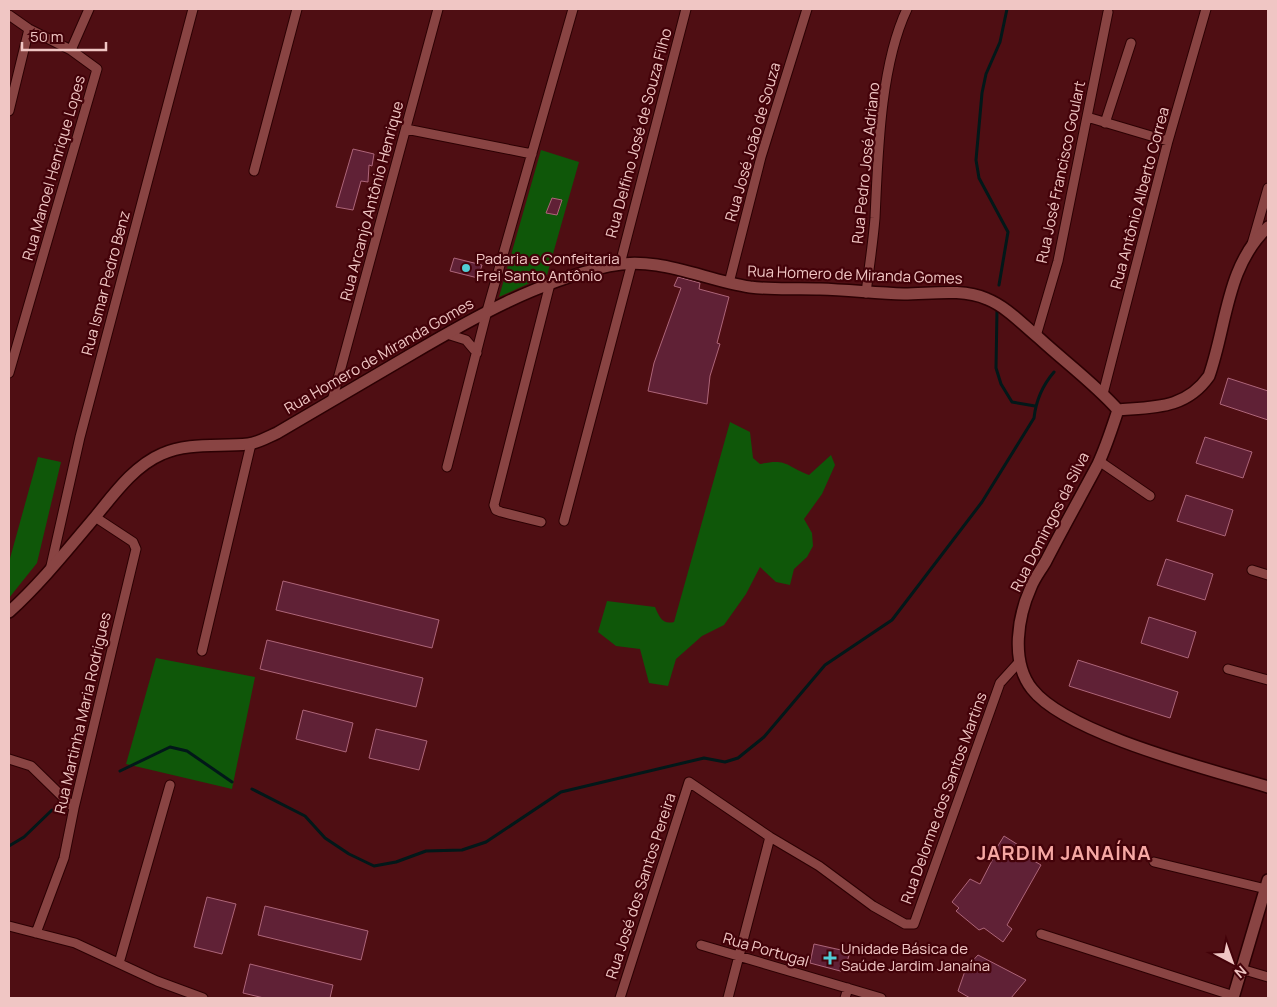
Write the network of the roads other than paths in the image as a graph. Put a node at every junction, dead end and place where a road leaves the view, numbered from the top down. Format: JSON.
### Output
{"nodes":[{"id":1,"x":89,"y":9,"type":"edge"},
{"id":2,"x":193,"y":9,"type":"edge"},
{"id":3,"x":297,"y":9,"type":"edge"},
{"id":4,"x":438,"y":9,"type":"edge"},
{"id":5,"x":573,"y":9,"type":"edge"},
{"id":6,"x":686,"y":9,"type":"edge"},
{"id":7,"x":807,"y":9,"type":"edge"},
{"id":8,"x":907,"y":9,"type":"edge"},
{"id":9,"x":1206,"y":9,"type":"edge"},
{"id":10,"x":1108,"y":12,"type":"dead end"},
{"id":11,"x":10,"y":13,"type":"edge"},
{"id":12,"x":29,"y":29,"type":"junction"},
{"id":13,"x":1131,"y":43,"type":"dead end"},
{"id":14,"x":71,"y":50,"type":"junction"},
{"id":15,"x":9,"y":111,"type":"edge"},
{"id":16,"x":1087,"y":117,"type":"junction"},
{"id":17,"x":1105,"y":122,"type":"junction"},
{"id":18,"x":406,"y":129,"type":"junction"},
{"id":19,"x":1168,"y":141,"type":"junction"},
{"id":20,"x":532,"y":154,"type":"junction"},
{"id":21,"x":254,"y":172,"type":"dead end"},
{"id":22,"x":1268,"y":188,"type":"edge"},
{"id":23,"x":1268,"y":227,"type":"edge"},
{"id":24,"x":1252,"y":244,"type":"junction"},
{"id":25,"x":632,"y":263,"type":"junction"},
{"id":26,"x":620,"y":264,"type":"junction"},
{"id":27,"x":729,"y":283,"type":"junction"},
{"id":28,"x":550,"y":284,"type":"junction"},
{"id":29,"x":866,"y":293,"type":"junction"},
{"id":30,"x":487,"y":311,"type":"junction"},
{"id":31,"x":447,"y":334,"type":"junction"},
{"id":32,"x":1036,"y":336,"type":"junction"},
{"id":33,"x":477,"y":353,"type":"junction"},
{"id":34,"x":9,"y":373,"type":"edge"},
{"id":35,"x":1103,"y":394,"type":"junction"},
{"id":36,"x":332,"y":401,"type":"junction"},
{"id":37,"x":1118,"y":410,"type":"junction"},
{"id":38,"x":251,"y":444,"type":"junction"},
{"id":39,"x":1099,"y":461,"type":"junction"},
{"id":40,"x":447,"y":467,"type":"dead end"},
{"id":41,"x":1150,"y":496,"type":"dead end"},
{"id":42,"x":95,"y":517,"type":"junction"},
{"id":43,"x":564,"y":521,"type":"dead end"},
{"id":44,"x":541,"y":522,"type":"dead end"},
{"id":45,"x":51,"y":566,"type":"junction"},
{"id":46,"x":1252,"y":570,"type":"dead end"},
{"id":47,"x":1268,"y":575,"type":"edge"},
{"id":48,"x":9,"y":612,"type":"edge"},
{"id":49,"x":202,"y":651,"type":"dead end"},
{"id":50,"x":1020,"y":661,"type":"junction"},
{"id":51,"x":1228,"y":669,"type":"dead end"},
{"id":52,"x":1268,"y":680,"type":"edge"},
{"id":53,"x":9,"y":759,"type":"edge"},
{"id":54,"x":689,"y":782,"type":"joint"},
{"id":55,"x":170,"y":785,"type":"dead end"},
{"id":56,"x":1268,"y":788,"type":"edge"},
{"id":57,"x":74,"y":808,"type":"junction"},
{"id":58,"x":770,"y":837,"type":"junction"},
{"id":59,"x":1154,"y":862,"type":"dead end"},
{"id":60,"x":1267,"y":885,"type":"edge"},
{"id":61,"x":9,"y":926,"type":"edge"},
{"id":62,"x":36,"y":933,"type":"junction"},
{"id":63,"x":1041,"y":934,"type":"dead end"},
{"id":64,"x":701,"y":945,"type":"dead end"},
{"id":65,"x":738,"y":955,"type":"junction"},
{"id":66,"x":119,"y":963,"type":"junction"},
{"id":67,"x":1241,"y":969,"type":"junction"},
{"id":68,"x":1268,"y":977,"type":"edge"},
{"id":69,"x":848,"y":988,"type":"junction"},
{"id":70,"x":1233,"y":997,"type":"edge"},
{"id":71,"x":203,"y":998,"type":"edge"},
{"id":72,"x":620,"y":998,"type":"edge"},
{"id":73,"x":728,"y":998,"type":"edge"},
{"id":74,"x":845,"y":998,"type":"edge"},
{"id":75,"x":881,"y":998,"type":"edge"}],
"edges":[{"from":1,"to":14,"type":"street"},
{"from":2,"to":45,"type":"street","name":"Rua Ismar Pedro Benz"},
{"from":3,"to":21,"type":"street"},
{"from":4,"to":18,"type":"street","name":"Rua Arcanjo Antônio Henrique"},
{"from":5,"to":20,"type":"street"},
{"from":6,"to":26,"type":"street","name":"Rua Delfino José de Souza Filho"},
{"from":7,"to":27,"type":"street","name":"Rua José João de Souza"},
{"from":8,"to":29,"type":"street","name":"Rua Pedro José Adriano"},
{"from":9,"to":19,"type":"street","name":"Rua Antônio Alberto Correa"},
{"from":10,"to":16,"type":"street","name":"Rua José Francisco Goulart"},
{"from":11,"to":12,"type":"street","name":"Rua Manoel Henrique Lopes"},
{"from":12,"to":14,"type":"street","name":"Rua Manoel Henrique Lopes"},
{"from":12,"to":15,"type":"street"},
{"from":13,"to":17,"type":"street"},
{"from":14,"to":34,"type":"street","name":"Rua Manoel Henrique Lopes"},
{"from":16,"to":17,"type":"street"},
{"from":16,"to":32,"type":"street","name":"Rua José Francisco Goulart"},
{"from":17,"to":19,"type":"street"},
{"from":18,"to":20,"type":"street"},
{"from":18,"to":36,"type":"street","name":"Rua Arcanjo Antônio Henrique"},
{"from":19,"to":35,"type":"street","name":"Rua Antônio Alberto Correa"},
{"from":20,"to":30,"type":"street"},
{"from":22,"to":24,"type":"street"},
{"from":23,"to":24,"type":"street"},
{"from":24,"to":37,"type":"street"},
{"from":25,"to":26,"type":"street","name":"Rua Homero de Miranda Gomes"},
{"from":25,"to":27,"type":"street","name":"Rua Homero de Miranda Gomes"},
{"from":25,"to":43,"type":"street"},
{"from":26,"to":28,"type":"street","name":"Rua Homero de Miranda Gomes"},
{"from":27,"to":29,"type":"street","name":"Rua Homero de Miranda Gomes"},
{"from":28,"to":30,"type":"street","name":"Rua Homero de Miranda Gomes"},
{"from":28,"to":44,"type":"street"},
{"from":29,"to":32,"type":"street","name":"Rua Homero de Miranda Gomes"},
{"from":30,"to":31,"type":"street","name":"Rua Homero de Miranda Gomes"},
{"from":30,"to":33,"type":"street"},
{"from":31,"to":33,"type":"street"},
{"from":31,"to":36,"type":"street","name":"Rua Homero de Miranda Gomes"},
{"from":32,"to":35,"type":"street","name":"Rua Homero de Miranda Gomes"},
{"from":33,"to":40,"type":"street"},
{"from":35,"to":37,"type":"street","name":"Rua Homero de Miranda Gomes"},
{"from":36,"to":38,"type":"street","name":"Rua Homero de Miranda Gomes"},
{"from":37,"to":39,"type":"street","name":"Rua Domingos da Silva"},
{"from":38,"to":42,"type":"street","name":"Rua Homero de Miranda Gomes"},
{"from":38,"to":49,"type":"street"},
{"from":39,"to":41,"type":"street"},
{"from":39,"to":50,"type":"street","name":"Rua Domingos da Silva"},
{"from":42,"to":45,"type":"street","name":"Rua Homero de Miranda Gomes"},
{"from":42,"to":57,"type":"street","name":"Rua Martinha Maria Rodrigues"},
{"from":45,"to":48,"type":"street","name":"Rua Homero de Miranda Gomes"},
{"from":46,"to":47,"type":"street"},
{"from":50,"to":56,"type":"street","name":"Rua Domingos da Silva"},
{"from":50,"to":58,"type":"street","name":"Rua Delorme dos Santos Martins"},
{"from":51,"to":52,"type":"street"},
{"from":53,"to":57,"type":"street"},
{"from":54,"to":58,"type":"street","name":"Rua Delorme dos Santos Martins"},
{"from":54,"to":72,"type":"street","name":"Rua José dos Santos Pereira"},
{"from":55,"to":66,"type":"street"},
{"from":57,"to":62,"type":"street","name":"Rua Martinha Maria Rodrigues"},
{"from":58,"to":65,"type":"street"},
{"from":59,"to":60,"type":"street"},
{"from":60,"to":67,"type":"street"},
{"from":61,"to":62,"type":"street"},
{"from":62,"to":66,"type":"street"},
{"from":63,"to":70,"type":"street"},
{"from":64,"to":65,"type":"street","name":"Rua Portugal"},
{"from":65,"to":69,"type":"street","name":"Rua Portugal"},
{"from":65,"to":73,"type":"street"},
{"from":66,"to":71,"type":"street"},
{"from":67,"to":68,"type":"street"},
{"from":67,"to":70,"type":"street"},
{"from":69,"to":74,"type":"street"},
{"from":69,"to":75,"type":"street","name":"Rua Portugal"}]}
